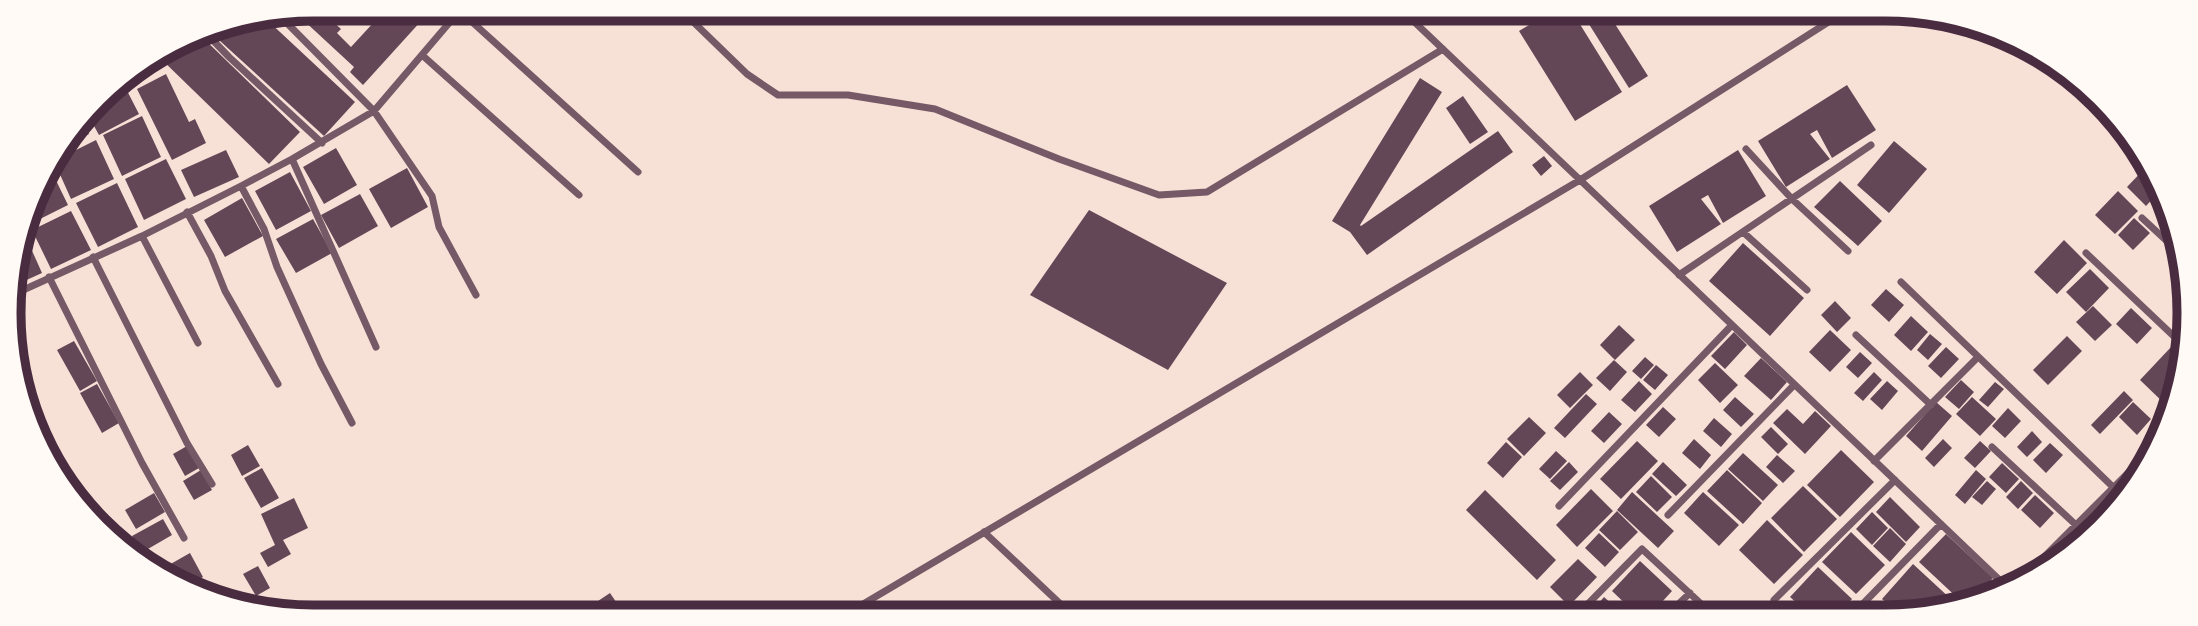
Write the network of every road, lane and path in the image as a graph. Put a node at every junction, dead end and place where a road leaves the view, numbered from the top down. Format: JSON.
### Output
{"nodes":[{"id":1,"x":451,"y":21,"type":"edge"},
{"id":2,"x":472,"y":21,"type":"edge"},
{"id":3,"x":693,"y":21,"type":"edge"},
{"id":4,"x":698,"y":21,"type":"edge"},
{"id":5,"x":1413,"y":21,"type":"edge"},
{"id":6,"x":1830,"y":21,"type":"edge"},
{"id":7,"x":285,"y":22,"type":"edge"},
{"id":8,"x":696,"y":24,"type":"junction"},
{"id":9,"x":212,"y":39,"type":"edge"},
{"id":10,"x":1443,"y":49,"type":"junction"},
{"id":11,"x":422,"y":55,"type":"junction"},
{"id":12,"x":374,"y":111,"type":"junction"},
{"id":13,"x":322,"y":143,"type":"junction"},
{"id":14,"x":1871,"y":145,"type":"dead end"},
{"id":15,"x":1746,"y":149,"type":"dead end"},
{"id":16,"x":292,"y":159,"type":"junction"},
{"id":17,"x":638,"y":172,"type":"dead end"},
{"id":18,"x":1580,"y":180,"type":"junction"},
{"id":19,"x":241,"y":186,"type":"junction"},
{"id":20,"x":579,"y":195,"type":"dead end"},
{"id":21,"x":1792,"y":199,"type":"junction"},
{"id":22,"x":187,"y":212,"type":"junction"},
{"id":23,"x":2142,"y":218,"type":"dead end"},
{"id":24,"x":1743,"y":232,"type":"junction"},
{"id":25,"x":142,"y":236,"type":"junction"},
{"id":26,"x":2168,"y":242,"type":"edge"},
{"id":27,"x":1848,"y":251,"type":"dead end"},
{"id":28,"x":2086,"y":253,"type":"dead end"},
{"id":29,"x":93,"y":257,"type":"junction"},
{"id":30,"x":1679,"y":275,"type":"junction"},
{"id":31,"x":50,"y":277,"type":"junction"},
{"id":32,"x":1901,"y":282,"type":"dead end"},
{"id":33,"x":22,"y":290,"type":"edge"},
{"id":34,"x":1807,"y":290,"type":"dead end"},
{"id":35,"x":477,"y":295,"type":"dead end"},
{"id":36,"x":1732,"y":325,"type":"junction"},
{"id":37,"x":1856,"y":335,"type":"dead end"},
{"id":38,"x":2176,"y":338,"type":"edge"},
{"id":39,"x":198,"y":343,"type":"dead end"},
{"id":40,"x":376,"y":347,"type":"dead end"},
{"id":41,"x":1979,"y":357,"type":"junction"},
{"id":42,"x":278,"y":384,"type":"dead end"},
{"id":43,"x":1794,"y":385,"type":"junction"},
{"id":44,"x":1931,"y":405,"type":"junction"},
{"id":45,"x":352,"y":424,"type":"dead end"},
{"id":46,"x":1992,"y":447,"type":"dead end"},
{"id":47,"x":1874,"y":461,"type":"junction"},
{"id":48,"x":2132,"y":468,"type":"edge"},
{"id":49,"x":1895,"y":480,"type":"junction"},
{"id":50,"x":212,"y":484,"type":"dead end"},
{"id":51,"x":2113,"y":487,"type":"junction"},
{"id":52,"x":1559,"y":506,"type":"dead end"},
{"id":53,"x":1668,"y":515,"type":"dead end"},
{"id":54,"x":1941,"y":524,"type":"junction"},
{"id":55,"x":2076,"y":525,"type":"junction"},
{"id":56,"x":984,"y":532,"type":"junction"},
{"id":57,"x":184,"y":538,"type":"dead end"},
{"id":58,"x":2042,"y":559,"type":"edge"},
{"id":59,"x":2001,"y":581,"type":"edge"},
{"id":60,"x":1689,"y":593,"type":"junction"},
{"id":61,"x":1773,"y":600,"type":"dead end"},
{"id":62,"x":861,"y":605,"type":"edge"},
{"id":63,"x":1062,"y":605,"type":"edge"},
{"id":64,"x":1587,"y":605,"type":"edge"},
{"id":65,"x":1677,"y":605,"type":"edge"},
{"id":66,"x":1702,"y":605,"type":"edge"},
{"id":67,"x":1862,"y":605,"type":"edge"}],
"edges":[{"from":1,"to":11,"type":"street"},
{"from":2,"to":17,"type":"street"},
{"from":3,"to":8,"type":"street"},
{"from":4,"to":8,"type":"street"},
{"from":5,"to":10,"type":"street"},
{"from":6,"to":18,"type":"street"},
{"from":7,"to":12,"type":"street"},
{"from":8,"to":10,"type":"street"},
{"from":9,"to":13,"type":"street"},
{"from":10,"to":18,"type":"street"},
{"from":11,"to":12,"type":"street"},
{"from":11,"to":20,"type":"street"},
{"from":12,"to":13,"type":"street"},
{"from":12,"to":35,"type":"street"},
{"from":13,"to":16,"type":"street"},
{"from":14,"to":21,"type":"street"},
{"from":15,"to":21,"type":"street"},
{"from":16,"to":19,"type":"street"},
{"from":16,"to":40,"type":"street"},
{"from":18,"to":30,"type":"street"},
{"from":18,"to":56,"type":"street"},
{"from":19,"to":22,"type":"street"},
{"from":19,"to":45,"type":"street"},
{"from":21,"to":24,"type":"street"},
{"from":21,"to":27,"type":"street"},
{"from":22,"to":25,"type":"street"},
{"from":22,"to":42,"type":"street"},
{"from":23,"to":26,"type":"street"},
{"from":24,"to":30,"type":"street"},
{"from":24,"to":34,"type":"street"},
{"from":25,"to":29,"type":"street"},
{"from":25,"to":39,"type":"street"},
{"from":28,"to":38,"type":"street"},
{"from":29,"to":31,"type":"street"},
{"from":29,"to":50,"type":"street"},
{"from":30,"to":36,"type":"street"},
{"from":31,"to":33,"type":"street"},
{"from":31,"to":57,"type":"street"},
{"from":32,"to":41,"type":"street"},
{"from":36,"to":43,"type":"street"},
{"from":36,"to":52,"type":"street"},
{"from":37,"to":44,"type":"street"},
{"from":41,"to":44,"type":"street"},
{"from":41,"to":51,"type":"street"},
{"from":43,"to":47,"type":"street"},
{"from":43,"to":53,"type":"street"},
{"from":44,"to":47,"type":"street"},
{"from":46,"to":55,"type":"street"},
{"from":47,"to":49,"type":"street"},
{"from":48,"to":51,"type":"street"},
{"from":49,"to":54,"type":"street"},
{"from":49,"to":61,"type":"street"},
{"from":51,"to":55,"type":"street"},
{"from":54,"to":59,"type":"street"},
{"from":54,"to":67,"type":"street"},
{"from":55,"to":58,"type":"street"},
{"from":56,"to":62,"type":"street"},
{"from":56,"to":63,"type":"street"},
{"from":60,"to":64,"type":"street"},
{"from":60,"to":65,"type":"street"},
{"from":60,"to":66,"type":"street"}]}
